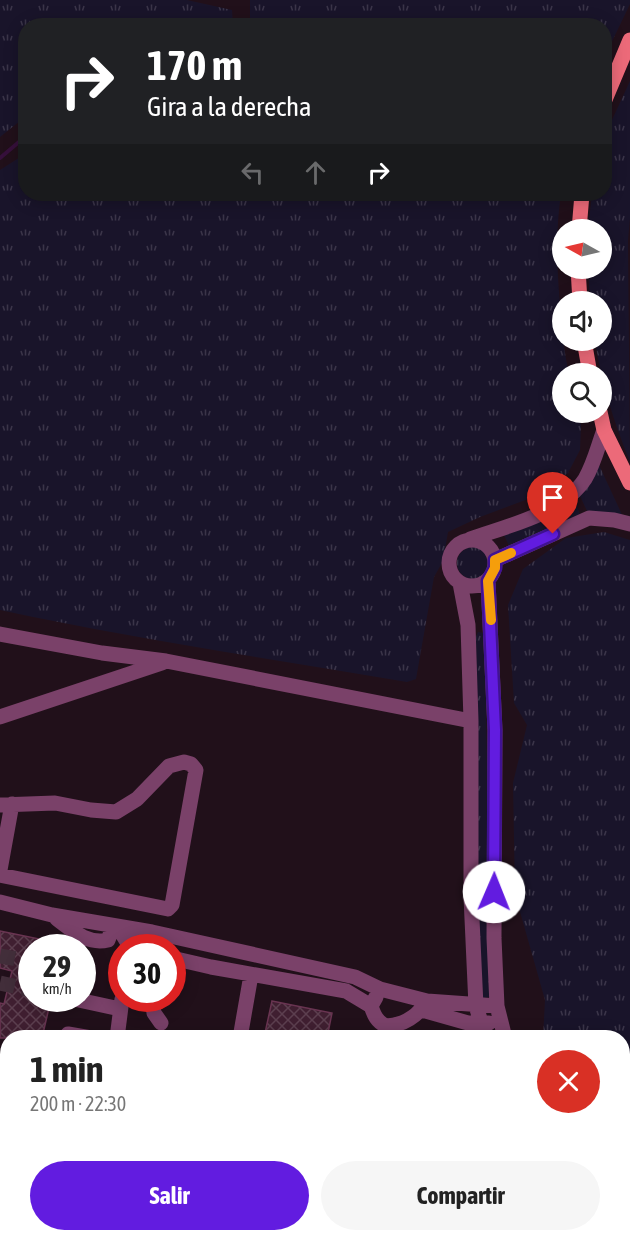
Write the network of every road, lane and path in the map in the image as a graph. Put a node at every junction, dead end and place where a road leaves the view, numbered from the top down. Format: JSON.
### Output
{"nodes":[{"id":1,"x":630,"y":40,"type":"edge"},
{"id":2,"x":612,"y":83,"type":"edge"},
{"id":3,"x":581,"y":201,"type":"edge"},
{"id":4,"x":580,"y":219,"type":"edge"},
{"id":5,"x":602,"y":423,"type":"edge"},
{"id":6,"x":604,"y":430,"type":"junction"},
{"id":7,"x":630,"y":483,"type":"edge"},
{"id":8,"x":630,"y":524,"type":"edge"},
{"id":9,"x":470,"y":539,"type":"junction"},
{"id":10,"x":495,"y":560,"type":"junction"},
{"id":11,"x":488,"y":581,"type":"junction"},
{"id":12,"x":460,"y":583,"type":"junction"},
{"id":13,"x":0,"y":634,"type":"edge"},
{"id":14,"x":166,"y":661,"type":"junction"},
{"id":15,"x":0,"y":717,"type":"edge"},
{"id":16,"x":471,"y":721,"type":"junction"},
{"id":17,"x":6,"y":804,"type":"edge"},
{"id":18,"x":0,"y":870,"type":"edge"},
{"id":19,"x":0,"y":875,"type":"edge"},
{"id":20,"x":0,"y":902,"type":"edge"},
{"id":21,"x":115,"y":927,"type":"junction"},
{"id":22,"x":149,"y":931,"type":"junction"},
{"id":23,"x":120,"y":934,"type":"edge"},
{"id":24,"x":145,"y":934,"type":"edge"},
{"id":25,"x":150,"y":934,"type":"edge"},
{"id":26,"x":186,"y":961,"type":"edge"},
{"id":27,"x":251,"y":975,"type":"junction"},
{"id":28,"x":380,"y":989,"type":"junction"},
{"id":29,"x":425,"y":1005,"type":"junction"},
{"id":30,"x":371,"y":1006,"type":"junction"},
{"id":31,"x":476,"y":1006,"type":"junction"},
{"id":32,"x":120,"y":1012,"type":"edge"},
{"id":33,"x":154,"y":1012,"type":"edge"},
{"id":34,"x":499,"y":1014,"type":"junction"},
{"id":35,"x":161,"y":1023,"type":"dead end"},
{"id":36,"x":118,"y":1030,"type":"edge"},
{"id":37,"x":241,"y":1030,"type":"edge"},
{"id":38,"x":482,"y":1030,"type":"edge"},
{"id":39,"x":484,"y":1030,"type":"edge"},
{"id":40,"x":485,"y":1030,"type":"edge"},
{"id":41,"x":502,"y":1030,"type":"edge"}],
"edges":[{"from":1,"to":2,"type":"main road"},
{"from":3,"to":4,"type":"main road"},
{"from":5,"to":6,"type":"main road"},
{"from":6,"to":7,"type":"main road"},
{"from":6,"to":9,"type":"street"},
{"from":8,"to":10,"type":"street"},
{"from":9,"to":10,"type":"street"},
{"from":9,"to":12,"type":"street"},
{"from":10,"to":11,"type":"street"},
{"from":11,"to":12,"type":"street"},
{"from":11,"to":34,"type":"street"},
{"from":12,"to":16,"type":"street"},
{"from":13,"to":14,"type":"street"},
{"from":14,"to":15,"type":"street"},
{"from":14,"to":16,"type":"street"},
{"from":16,"to":31,"type":"street"},
{"from":17,"to":18,"type":"street"},
{"from":17,"to":19,"type":"street"},
{"from":20,"to":21,"type":"street"},
{"from":21,"to":22,"type":"street"},
{"from":21,"to":23,"type":"street"},
{"from":22,"to":24,"type":"street"},
{"from":22,"to":25,"type":"street"},
{"from":22,"to":28,"type":"street"},
{"from":26,"to":27,"type":"street"},
{"from":27,"to":30,"type":"street"},
{"from":27,"to":37,"type":"street"},
{"from":28,"to":29,"type":"street"},
{"from":28,"to":30,"type":"street"},
{"from":29,"to":30,"type":"street"},
{"from":29,"to":31,"type":"street"},
{"from":29,"to":38,"type":"street"},
{"from":31,"to":34,"type":"street"},
{"from":31,"to":39,"type":"street"},
{"from":32,"to":36,"type":"street"},
{"from":33,"to":35,"type":"street"},
{"from":34,"to":40,"type":"street"},
{"from":34,"to":41,"type":"street"}]}
